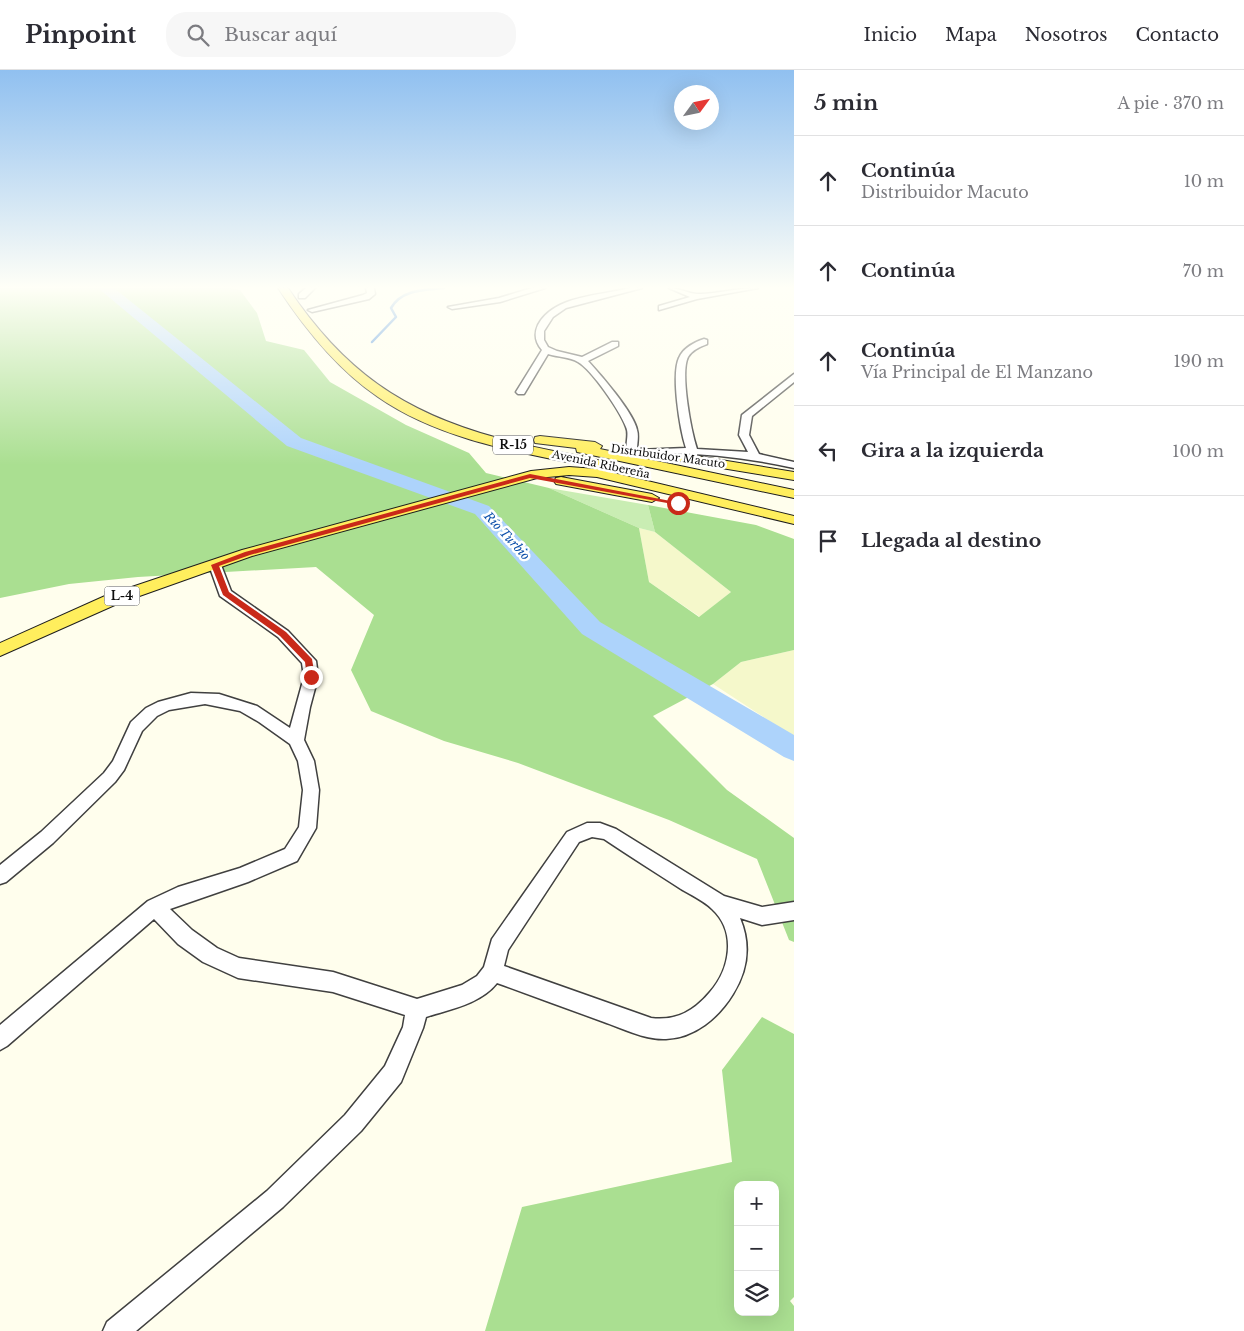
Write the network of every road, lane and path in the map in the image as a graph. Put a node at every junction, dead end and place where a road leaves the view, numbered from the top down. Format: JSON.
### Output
{"nodes":[{"id":1,"x":331,"y":347,"type":"edge"},
{"id":2,"x":347,"y":347,"type":"edge"},
{"id":3,"x":543,"y":347,"type":"edge"},
{"id":4,"x":609,"y":347,"type":"edge"},
{"id":5,"x":694,"y":347,"type":"edge"},
{"id":6,"x":546,"y":350,"type":"junction"},
{"id":7,"x":582,"y":360,"type":"junction"},
{"id":8,"x":794,"y":377,"type":"edge"},
{"id":9,"x":522,"y":392,"type":"dead end"},
{"id":10,"x":540,"y":440,"type":"junction"},
{"id":11,"x":521,"y":448,"type":"junction"},
{"id":12,"x":636,"y":452,"type":"junction"},
{"id":13,"x":692,"y":452,"type":"junction"},
{"id":14,"x":755,"y":456,"type":"junction"},
{"id":15,"x":794,"y":465,"type":"edge"},
{"id":16,"x":569,"y":471,"type":"junction"},
{"id":17,"x":531,"y":476,"type":"junction"},
{"id":18,"x":794,"y":476,"type":"edge"},
{"id":19,"x":794,"y":494,"type":"edge"},
{"id":20,"x":652,"y":498,"type":"junction"},
{"id":21,"x":794,"y":506,"type":"edge"},
{"id":22,"x":794,"y":520,"type":"edge"},
{"id":23,"x":794,"y":532,"type":"edge"},
{"id":24,"x":215,"y":565,"type":"junction"},
{"id":25,"x":0,"y":650,"type":"edge"},
{"id":26,"x":296,"y":740,"type":"junction"},
{"id":27,"x":0,"y":876,"type":"edge"},
{"id":28,"x":719,"y":903,"type":"junction"},
{"id":29,"x":155,"y":907,"type":"junction"},
{"id":30,"x":794,"y":911,"type":"edge"},
{"id":31,"x":494,"y":972,"type":"junction"},
{"id":32,"x":417,"y":1009,"type":"junction"},
{"id":33,"x":0,"y":1039,"type":"edge"},
{"id":34,"x":116,"y":1331,"type":"edge"}],
"edges":[{"from":1,"to":11,"type":"main road","name":"Avenida Ribereña","number":"R-15"},
{"from":2,"to":10,"type":"main road","name":"Avenida Ribereña","number":"R-15"},
{"from":3,"to":6,"type":"street"},
{"from":4,"to":7,"type":"street"},
{"from":5,"to":13,"type":"street"},
{"from":6,"to":7,"type":"street"},
{"from":6,"to":9,"type":"street"},
{"from":7,"to":12,"type":"street"},
{"from":8,"to":14,"type":"street"},
{"from":10,"to":12,"type":"main road","name":"Distribuidor Macuto"},
{"from":10,"to":19,"type":"main road","name":"Avenida Ribereña","number":"R-15"},
{"from":11,"to":16,"type":"main road"},
{"from":11,"to":17,"type":"main road"},
{"from":11,"to":21,"type":"main road","name":"Avenida Ribereña","number":"R-15"},
{"from":12,"to":13,"type":"street"},
{"from":12,"to":18,"type":"main road","name":"Distribuidor Macuto"},
{"from":13,"to":14,"type":"street"},
{"from":14,"to":15,"type":"street"},
{"from":16,"to":17,"type":"main road"},
{"from":16,"to":20,"type":"main road"},
{"from":16,"to":22,"type":"main road"},
{"from":17,"to":20,"type":"main road"},
{"from":17,"to":24,"type":"main road","number":"L-4"},
{"from":20,"to":23,"type":"main road"},
{"from":24,"to":25,"type":"main road","number":"L-4"},
{"from":24,"to":26,"type":"street"},
{"from":26,"to":27,"type":"street"},
{"from":26,"to":29,"type":"street"},
{"from":28,"to":30,"type":"street"},
{"from":28,"to":31,"type":"street"},
{"from":28,"to":31,"type":"street"},
{"from":29,"to":32,"type":"street"},
{"from":29,"to":33,"type":"street"},
{"from":31,"to":32,"type":"street"},
{"from":32,"to":34,"type":"street"}]}
